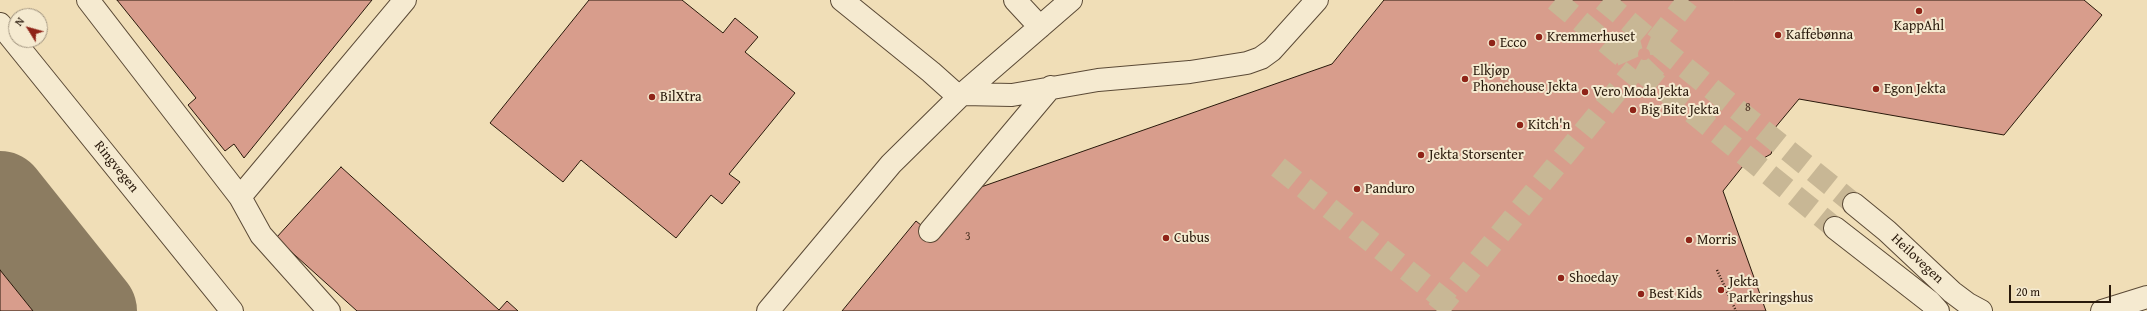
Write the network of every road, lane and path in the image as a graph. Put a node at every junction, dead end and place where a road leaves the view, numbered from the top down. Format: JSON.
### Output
{"nodes":[{"id":1,"x":88,"y":0,"type":"edge"},
{"id":2,"x":405,"y":0,"type":"edge"},
{"id":3,"x":842,"y":0,"type":"edge"},
{"id":4,"x":1014,"y":0,"type":"edge"},
{"id":5,"x":1071,"y":0,"type":"edge"},
{"id":6,"x":1316,"y":0,"type":"edge"},
{"id":7,"x":0,"y":24,"type":"edge"},
{"id":8,"x":1040,"y":27,"type":"junction"},
{"id":9,"x":1051,"y":87,"type":"junction"},
{"id":10,"x":961,"y":96,"type":"junction"},
{"id":11,"x":240,"y":197,"type":"junction"},
{"id":12,"x":1854,"y":204,"type":"tunnel mouth"},
{"id":13,"x":1835,"y":228,"type":"tunnel mouth"},
{"id":14,"x":930,"y":231,"type":"dead end"},
{"id":15,"x":1717,"y":270,"type":"dead end"},
{"id":16,"x":2147,"y":297,"type":"edge"},
{"id":17,"x":232,"y":311,"type":"edge"},
{"id":18,"x":329,"y":311,"type":"edge"},
{"id":19,"x":768,"y":311,"type":"edge"},
{"id":20,"x":1736,"y":311,"type":"edge"},
{"id":21,"x":1938,"y":311,"type":"edge"},
{"id":22,"x":1981,"y":311,"type":"edge"},
{"id":23,"x":2102,"y":311,"type":"edge"}],
"edges":[{"from":1,"to":11,"type":"street"},
{"from":2,"to":11,"type":"street"},
{"from":3,"to":10,"type":"street"},
{"from":4,"to":8,"type":"street"},
{"from":5,"to":8,"type":"street"},
{"from":6,"to":9,"type":"street"},
{"from":7,"to":17,"type":"street","name":"Ringvegen"},
{"from":8,"to":10,"type":"street"},
{"from":9,"to":10,"type":"street"},
{"from":9,"to":14,"type":"street"},
{"from":10,"to":19,"type":"street"},
{"from":11,"to":18,"type":"street"},
{"from":12,"to":22,"type":"street","name":"Heilovegen"},
{"from":13,"to":21,"type":"street","name":"Heilovegen"},
{"from":15,"to":20,"type":"path"},
{"from":16,"to":23,"type":"street"}]}
